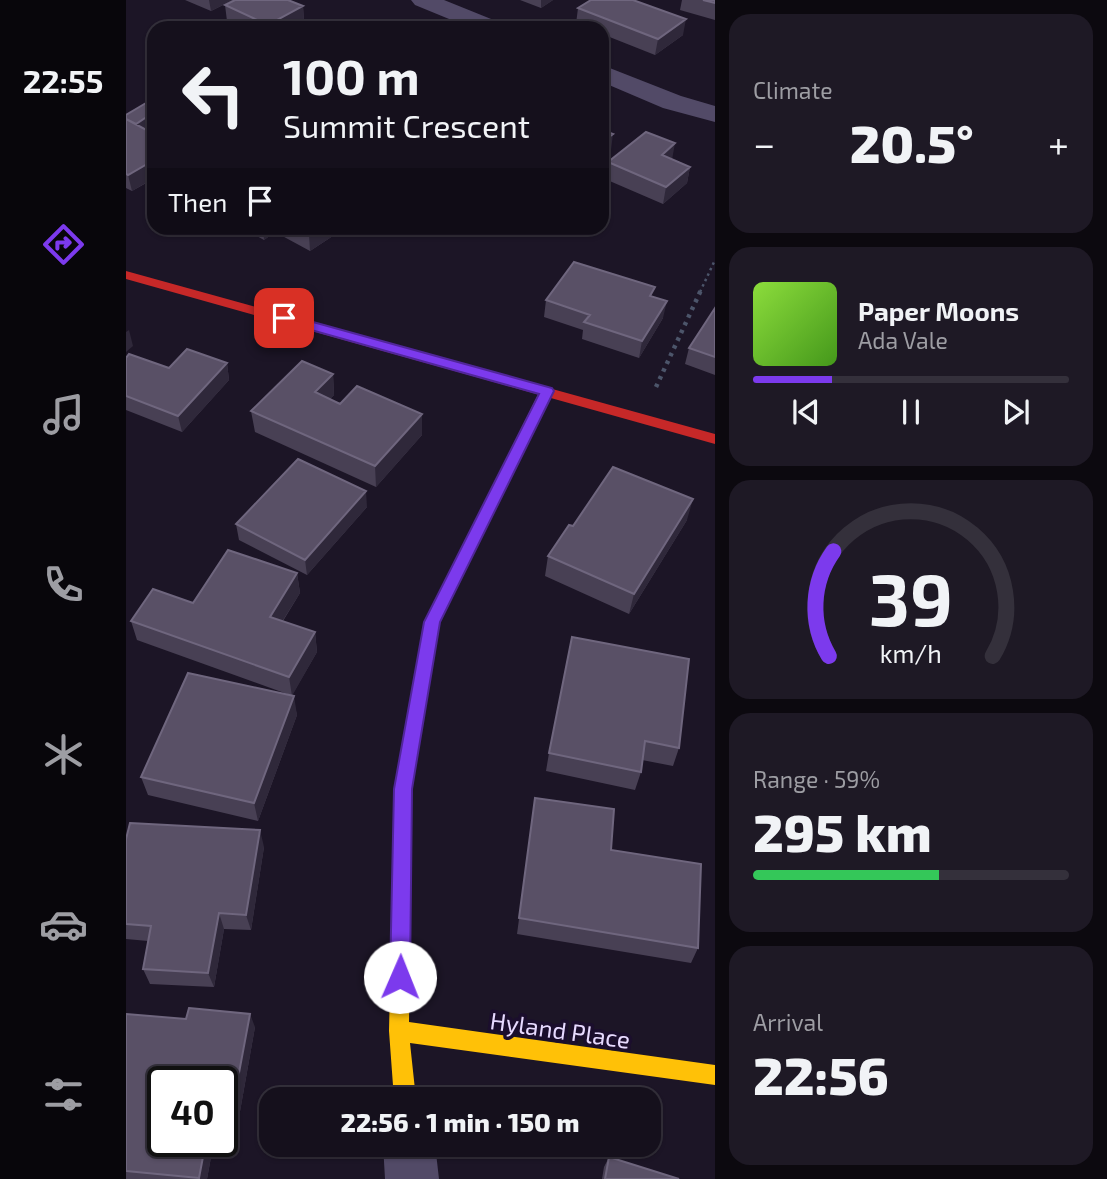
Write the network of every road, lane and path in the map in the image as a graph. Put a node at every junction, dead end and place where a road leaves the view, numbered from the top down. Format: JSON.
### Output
{"nodes":[{"id":1,"x":423,"y":0,"type":"edge"},
{"id":2,"x":475,"y":21,"type":"edge"},
{"id":3,"x":609,"y":76,"type":"edge"},
{"id":4,"x":715,"y":114,"type":"edge"},
{"id":5,"x":715,"y":260,"type":"edge"},
{"id":6,"x":126,"y":275,"type":"edge"},
{"id":7,"x":655,"y":388,"type":"dead end"},
{"id":8,"x":547,"y":391,"type":"junction"},
{"id":9,"x":715,"y":439,"type":"edge"},
{"id":10,"x":399,"y":1031,"type":"junction"},
{"id":11,"x":715,"y":1075,"type":"edge"},
{"id":12,"x":404,"y":1087,"type":"edge"},
{"id":13,"x":410,"y":1157,"type":"edge"},
{"id":14,"x":412,"y":1179,"type":"edge"}],
"edges":[{"from":1,"to":2,"type":"street"},
{"from":3,"to":4,"type":"street"},
{"from":5,"to":7,"type":"path"},
{"from":6,"to":8,"type":"street"},
{"from":8,"to":9,"type":"street"},
{"from":8,"to":10,"type":"street"},
{"from":10,"to":11,"type":"street","name":"Hyland Place"},
{"from":10,"to":12,"type":"street"},
{"from":13,"to":14,"type":"street"}]}
